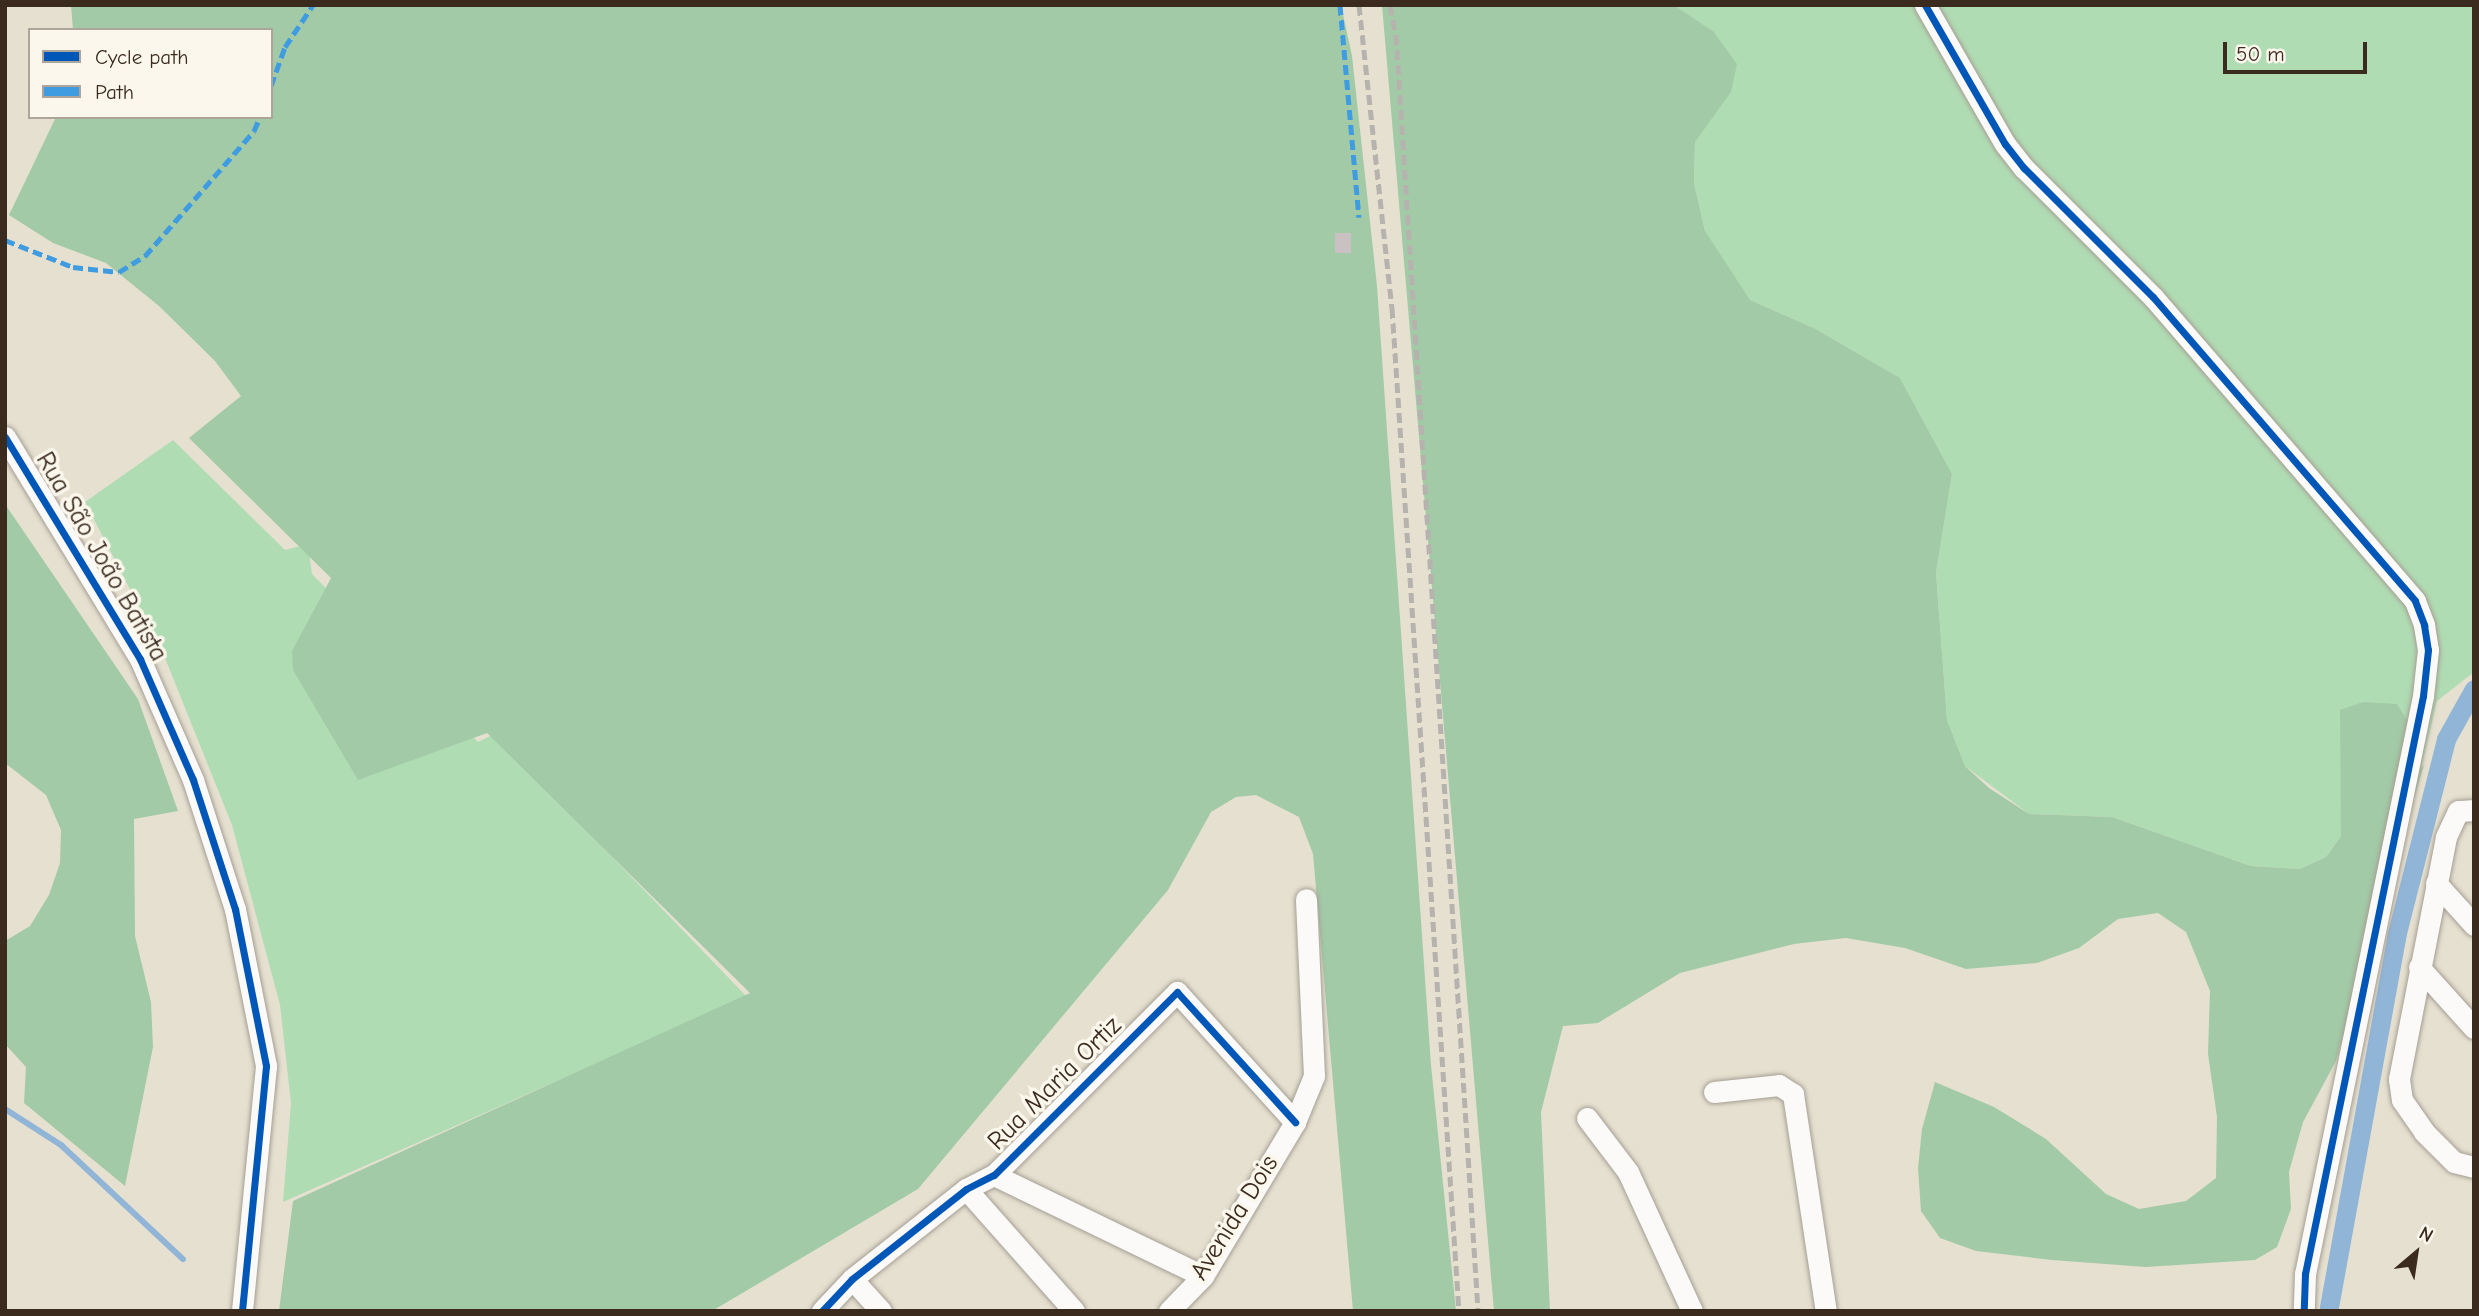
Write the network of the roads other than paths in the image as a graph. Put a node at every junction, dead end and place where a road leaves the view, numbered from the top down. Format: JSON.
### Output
{"nodes":[{"id":1,"x":1925,"y":5,"type":"edge"},
{"id":2,"x":5,"y":437,"type":"edge"},
{"id":3,"x":2474,"y":810,"type":"edge"},
{"id":4,"x":2436,"y":884,"type":"junction"},
{"id":5,"x":1306,"y":900,"type":"dead end"},
{"id":6,"x":2474,"y":925,"type":"edge"},
{"id":7,"x":2419,"y":967,"type":"junction"},
{"id":8,"x":2474,"y":1028,"type":"edge"},
{"id":9,"x":1714,"y":1092,"type":"dead end"},
{"id":10,"x":1587,"y":1118,"type":"dead end"},
{"id":11,"x":1295,"y":1122,"type":"junction"},
{"id":12,"x":2474,"y":1167,"type":"edge"},
{"id":13,"x":994,"y":1175,"type":"junction"},
{"id":14,"x":965,"y":1189,"type":"junction"},
{"id":15,"x":1203,"y":1276,"type":"junction"},
{"id":16,"x":852,"y":1279,"type":"junction"},
{"id":17,"x":242,"y":1311,"type":"edge"},
{"id":18,"x":822,"y":1311,"type":"edge"},
{"id":19,"x":881,"y":1311,"type":"edge"},
{"id":20,"x":1074,"y":1311,"type":"edge"},
{"id":21,"x":1169,"y":1311,"type":"edge"},
{"id":22,"x":1692,"y":1311,"type":"edge"},
{"id":23,"x":1826,"y":1311,"type":"edge"},
{"id":24,"x":2304,"y":1311,"type":"edge"}],
"edges":[{"from":1,"to":24,"type":"street"},
{"from":2,"to":17,"type":"street","name":"Rua São João Batista"},
{"from":3,"to":4,"type":"street"},
{"from":4,"to":6,"type":"street"},
{"from":4,"to":7,"type":"street"},
{"from":5,"to":11,"type":"street","name":"Avenida Dois"},
{"from":7,"to":8,"type":"street"},
{"from":7,"to":12,"type":"street"},
{"from":9,"to":23,"type":"street"},
{"from":10,"to":22,"type":"street"},
{"from":11,"to":13,"type":"street","name":"Rua Maria Ortiz"},
{"from":11,"to":15,"type":"street","name":"Avenida Dois"},
{"from":13,"to":14,"type":"street","name":"Rua Maria Ortiz"},
{"from":13,"to":15,"type":"street"},
{"from":14,"to":16,"type":"street","name":"Rua Maria Ortiz"},
{"from":14,"to":20,"type":"street"},
{"from":15,"to":21,"type":"street","name":"Avenida Dois"},
{"from":16,"to":18,"type":"street","name":"Rua Maria Ortiz"},
{"from":16,"to":19,"type":"street"}]}
